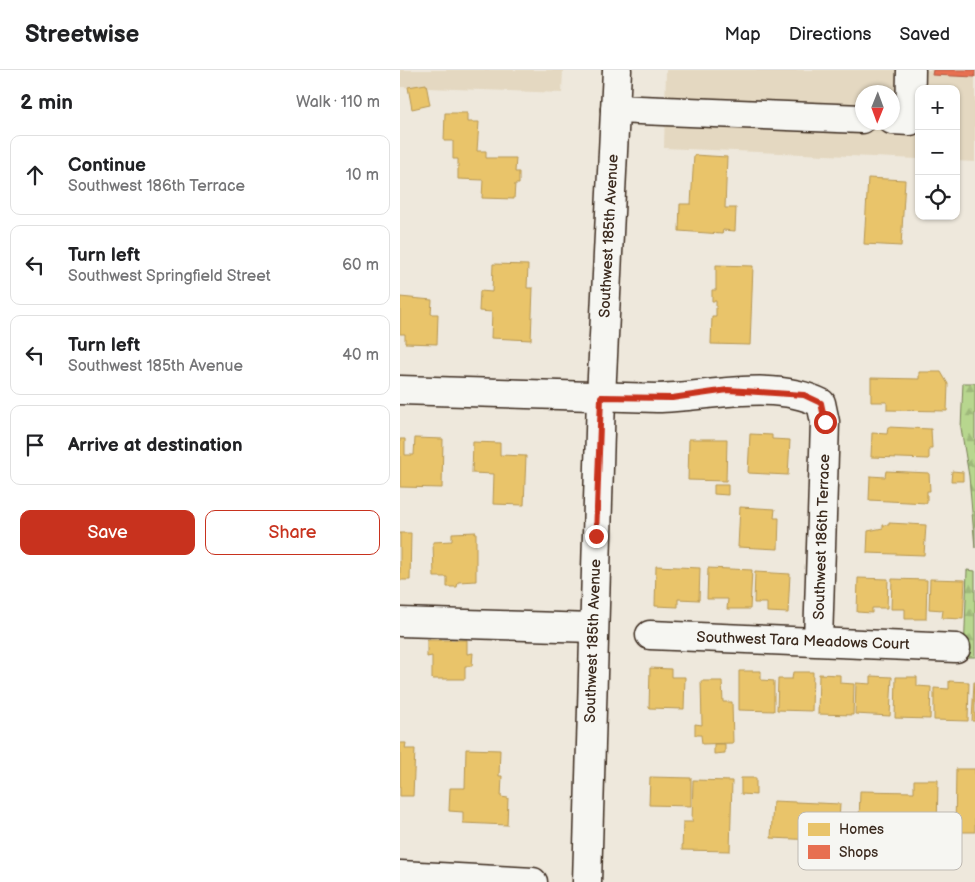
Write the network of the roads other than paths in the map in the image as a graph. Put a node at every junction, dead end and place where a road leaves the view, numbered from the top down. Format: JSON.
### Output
{"nodes":[{"id":1,"x":617,"y":70,"type":"edge"},
{"id":2,"x":911,"y":70,"type":"edge"},
{"id":3,"x":615,"y":109,"type":"junction"},
{"id":4,"x":855,"y":119,"type":"edge"},
{"id":5,"x":900,"y":120,"type":"edge"},
{"id":6,"x":400,"y":390,"type":"edge"},
{"id":7,"x":601,"y":397,"type":"junction"},
{"id":8,"x":400,"y":622,"type":"edge"},
{"id":9,"x":593,"y":628,"type":"junction"},
{"id":10,"x":650,"y":635,"type":"dead end"},
{"id":11,"x":818,"y":641,"type":"junction"},
{"id":12,"x":956,"y":648,"type":"dead end"},
{"id":13,"x":400,"y":875,"type":"edge"},
{"id":14,"x":533,"y":882,"type":"edge"},
{"id":15,"x":587,"y":882,"type":"edge"}],
"edges":[{"from":1,"to":3,"type":"street","name":"Southwest 185th Avenue"},
{"from":2,"to":5,"type":"street"},
{"from":3,"to":4,"type":"street"},
{"from":3,"to":7,"type":"street","name":"Southwest 185th Avenue"},
{"from":6,"to":7,"type":"street"},
{"from":7,"to":9,"type":"street","name":"Southwest 185th Avenue"},
{"from":7,"to":11,"type":"street","name":"Southwest 186th Terrace"},
{"from":8,"to":9,"type":"street"},
{"from":9,"to":15,"type":"street","name":"Southwest 185th Avenue"},
{"from":10,"to":11,"type":"street","name":"Southwest Tara Meadows Court"},
{"from":11,"to":12,"type":"street","name":"Southwest Tara Meadows Court"},
{"from":13,"to":14,"type":"street"}]}
